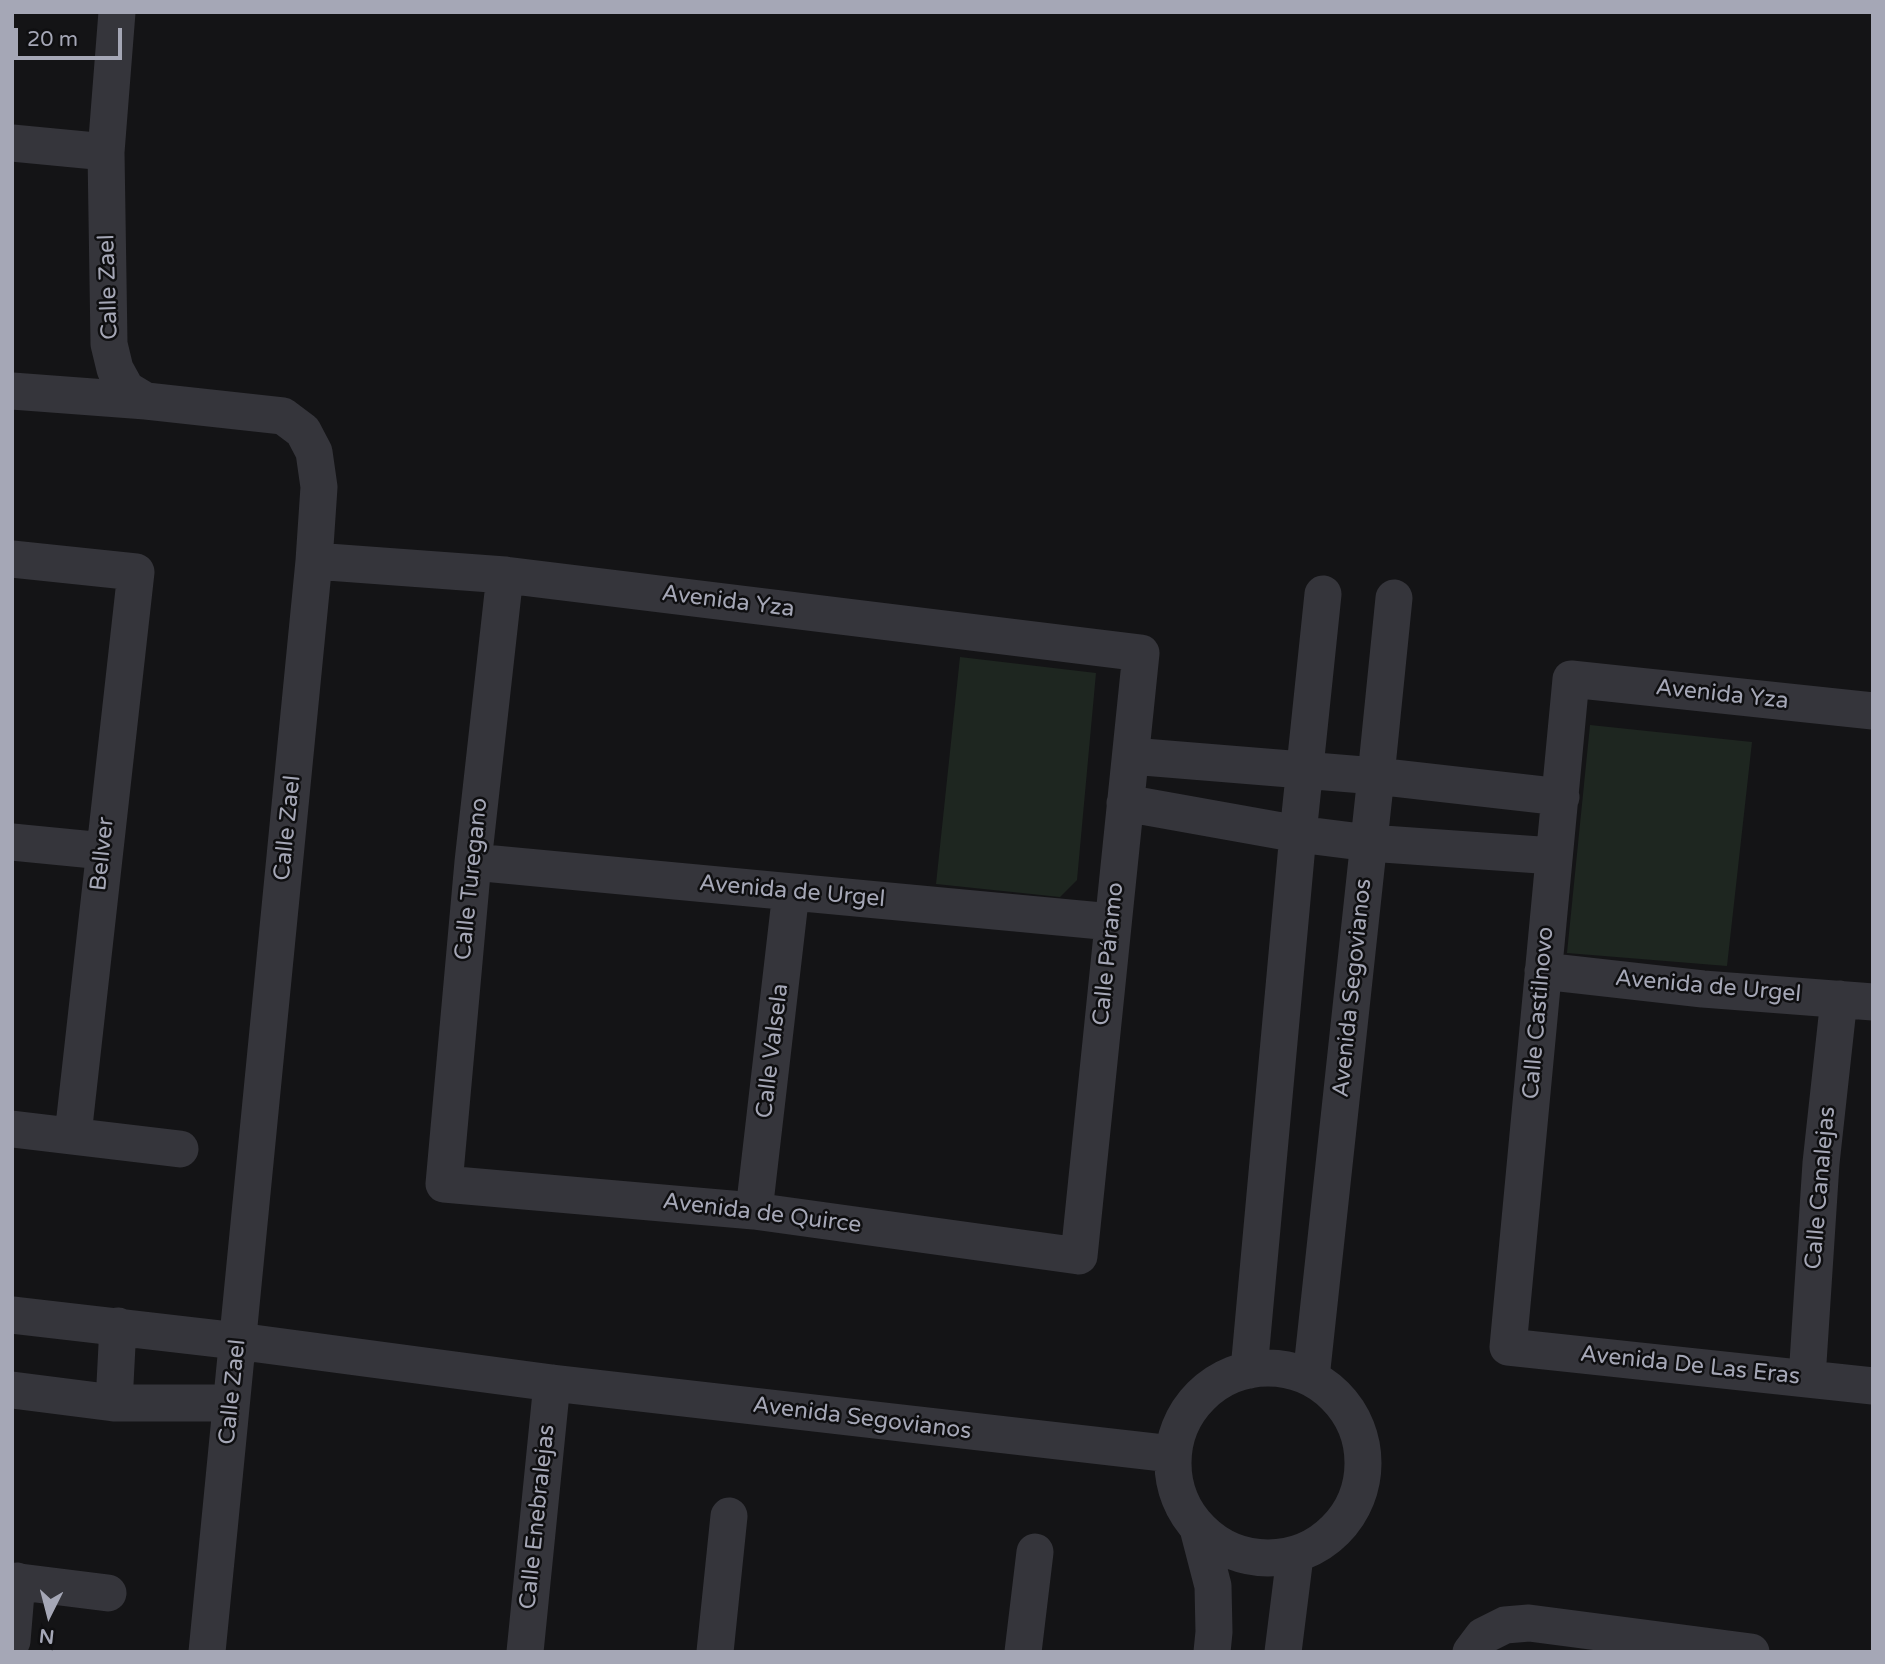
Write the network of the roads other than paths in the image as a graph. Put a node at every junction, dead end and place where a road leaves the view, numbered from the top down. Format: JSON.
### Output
{"nodes":[{"id":1,"x":117,"y":12,"type":"edge"},
{"id":2,"x":12,"y":143,"type":"edge"},
{"id":3,"x":106,"y":152,"type":"junction"},
{"id":4,"x":12,"y":391,"type":"edge"},
{"id":5,"x":146,"y":401,"type":"junction"},
{"id":6,"x":12,"y":559,"type":"edge"},
{"id":7,"x":314,"y":561,"type":"junction"},
{"id":8,"x":505,"y":575,"type":"junction"},
{"id":9,"x":1324,"y":594,"type":"dead end"},
{"id":10,"x":1394,"y":598,"type":"dead end"},
{"id":11,"x":1142,"y":653,"type":"joint"},
{"id":12,"x":1571,"y":679,"type":"joint"},
{"id":13,"x":1873,"y":711,"type":"edge"},
{"id":14,"x":1131,"y":756,"type":"junction"},
{"id":15,"x":1305,"y":772,"type":"junction"},
{"id":16,"x":1376,"y":776,"type":"junction"},
{"id":17,"x":1561,"y":797,"type":"junction"},
{"id":18,"x":1125,"y":803,"type":"junction"},
{"id":19,"x":1298,"y":834,"type":"junction"},
{"id":20,"x":12,"y":842,"type":"edge"},
{"id":21,"x":1369,"y":843,"type":"junction"},
{"id":22,"x":104,"y":851,"type":"junction"},
{"id":23,"x":1554,"y":856,"type":"junction"},
{"id":24,"x":473,"y":862,"type":"junction"},
{"id":25,"x":792,"y":891,"type":"junction"},
{"id":26,"x":1112,"y":922,"type":"junction"},
{"id":27,"x":1543,"y":971,"type":"junction"},
{"id":28,"x":1856,"y":1000,"type":"edge"},
{"id":29,"x":12,"y":1129,"type":"edge"},
{"id":30,"x":73,"y":1135,"type":"junction"},
{"id":31,"x":180,"y":1149,"type":"dead end"},
{"id":32,"x":444,"y":1184,"type":"joint"},
{"id":33,"x":754,"y":1211,"type":"junction"},
{"id":34,"x":1079,"y":1256,"type":"joint"},
{"id":35,"x":12,"y":1315,"type":"edge"},
{"id":36,"x":118,"y":1326,"type":"junction"},
{"id":37,"x":237,"y":1340,"type":"junction"},
{"id":38,"x":1508,"y":1347,"type":"joint"},
{"id":39,"x":1249,"y":1370,"type":"junction"},
{"id":40,"x":1311,"y":1378,"type":"junction"},
{"id":41,"x":1807,"y":1378,"type":"junction"},
{"id":42,"x":552,"y":1383,"type":"junction"},
{"id":43,"x":1873,"y":1386,"type":"edge"},
{"id":44,"x":12,"y":1390,"type":"edge"},
{"id":45,"x":114,"y":1402,"type":"junction"},
{"id":46,"x":232,"y":1403,"type":"junction"},
{"id":47,"x":1172,"y":1454,"type":"junction"},
{"id":48,"x":729,"y":1516,"type":"dead end"},
{"id":49,"x":1199,"y":1532,"type":"junction"},
{"id":50,"x":1035,"y":1552,"type":"dead end"},
{"id":51,"x":1295,"y":1556,"type":"junction"},
{"id":52,"x":15,"y":1581,"type":"edge"},
{"id":53,"x":108,"y":1593,"type":"dead end"},
{"id":54,"x":12,"y":1641,"type":"edge"},
{"id":55,"x":1471,"y":1651,"type":"edge"},
{"id":56,"x":207,"y":1652,"type":"edge"},
{"id":57,"x":525,"y":1652,"type":"edge"},
{"id":58,"x":715,"y":1652,"type":"edge"},
{"id":59,"x":1023,"y":1652,"type":"edge"},
{"id":60,"x":1212,"y":1652,"type":"edge"},
{"id":61,"x":1283,"y":1652,"type":"edge"},
{"id":62,"x":1751,"y":1652,"type":"edge"}],
"edges":[{"from":1,"to":3,"type":"street","name":"Calle Zael"},
{"from":2,"to":3,"type":"street"},
{"from":3,"to":5,"type":"street","name":"Calle Zael"},
{"from":4,"to":5,"type":"street"},
{"from":5,"to":7,"type":"street","name":"Calle Zael"},
{"from":6,"to":22,"type":"street","name":"Bellver"},
{"from":7,"to":8,"type":"street","name":"Avenida Yza"},
{"from":7,"to":37,"type":"street","name":"Calle Zael"},
{"from":8,"to":11,"type":"street","name":"Avenida Yza"},
{"from":8,"to":24,"type":"street","name":"Calle Turegano"},
{"from":9,"to":15,"type":"street"},
{"from":10,"to":16,"type":"street","name":"Avenida Segovianos"},
{"from":11,"to":14,"type":"street","name":"Calle Páramo"},
{"from":12,"to":13,"type":"street","name":"Avenida Yza"},
{"from":12,"to":17,"type":"street","name":"Calle Castilnovo"},
{"from":14,"to":15,"type":"street"},
{"from":14,"to":18,"type":"street","name":"Calle Páramo"},
{"from":15,"to":16,"type":"street"},
{"from":15,"to":19,"type":"street"},
{"from":16,"to":17,"type":"street"},
{"from":16,"to":21,"type":"street","name":"Avenida Segovianos"},
{"from":17,"to":23,"type":"street","name":"Calle Castilnovo"},
{"from":18,"to":19,"type":"street"},
{"from":18,"to":26,"type":"street","name":"Calle Páramo"},
{"from":19,"to":21,"type":"street"},
{"from":19,"to":39,"type":"street"},
{"from":20,"to":22,"type":"street"},
{"from":21,"to":23,"type":"street"},
{"from":21,"to":40,"type":"street","name":"Avenida Segovianos"},
{"from":22,"to":30,"type":"street","name":"Bellver"},
{"from":23,"to":27,"type":"street","name":"Calle Castilnovo"},
{"from":24,"to":25,"type":"street","name":"Avenida de Urgel"},
{"from":24,"to":32,"type":"street","name":"Calle Turegano"},
{"from":25,"to":26,"type":"street","name":"Avenida de Urgel"},
{"from":25,"to":33,"type":"street","name":"Calle Valsela"},
{"from":26,"to":34,"type":"street","name":"Calle Páramo"},
{"from":27,"to":28,"type":"street","name":"Avenida de Urgel"},
{"from":27,"to":38,"type":"street","name":"Calle Castilnovo"},
{"from":28,"to":41,"type":"street","name":"Calle Canalejas"},
{"from":29,"to":30,"type":"street"},
{"from":30,"to":31,"type":"street"},
{"from":32,"to":33,"type":"street","name":"Avenida de Quirce"},
{"from":33,"to":34,"type":"street","name":"Avenida de Quirce"},
{"from":35,"to":36,"type":"street","name":"Avenida Segovianos"},
{"from":36,"to":37,"type":"street","name":"Avenida Segovianos"},
{"from":36,"to":45,"type":"street"},
{"from":37,"to":42,"type":"street","name":"Avenida Segovianos"},
{"from":37,"to":46,"type":"street","name":"Calle Zael"},
{"from":38,"to":41,"type":"street","name":"Avenida De Las Eras"},
{"from":39,"to":40,"type":"street"},
{"from":39,"to":47,"type":"street"},
{"from":40,"to":51,"type":"street"},
{"from":41,"to":43,"type":"street","name":"Avenida De Las Eras"},
{"from":42,"to":47,"type":"street","name":"Avenida Segovianos"},
{"from":42,"to":57,"type":"street","name":"Calle Enebralejas"},
{"from":44,"to":45,"type":"street"},
{"from":45,"to":46,"type":"street"},
{"from":46,"to":56,"type":"street","name":"Calle Zael"},
{"from":47,"to":49,"type":"street"},
{"from":48,"to":58,"type":"street"},
{"from":49,"to":51,"type":"street"},
{"from":49,"to":60,"type":"street"},
{"from":50,"to":59,"type":"street"},
{"from":51,"to":61,"type":"street"},
{"from":52,"to":53,"type":"street"},
{"from":52,"to":54,"type":"street"},
{"from":55,"to":62,"type":"street"}]}
